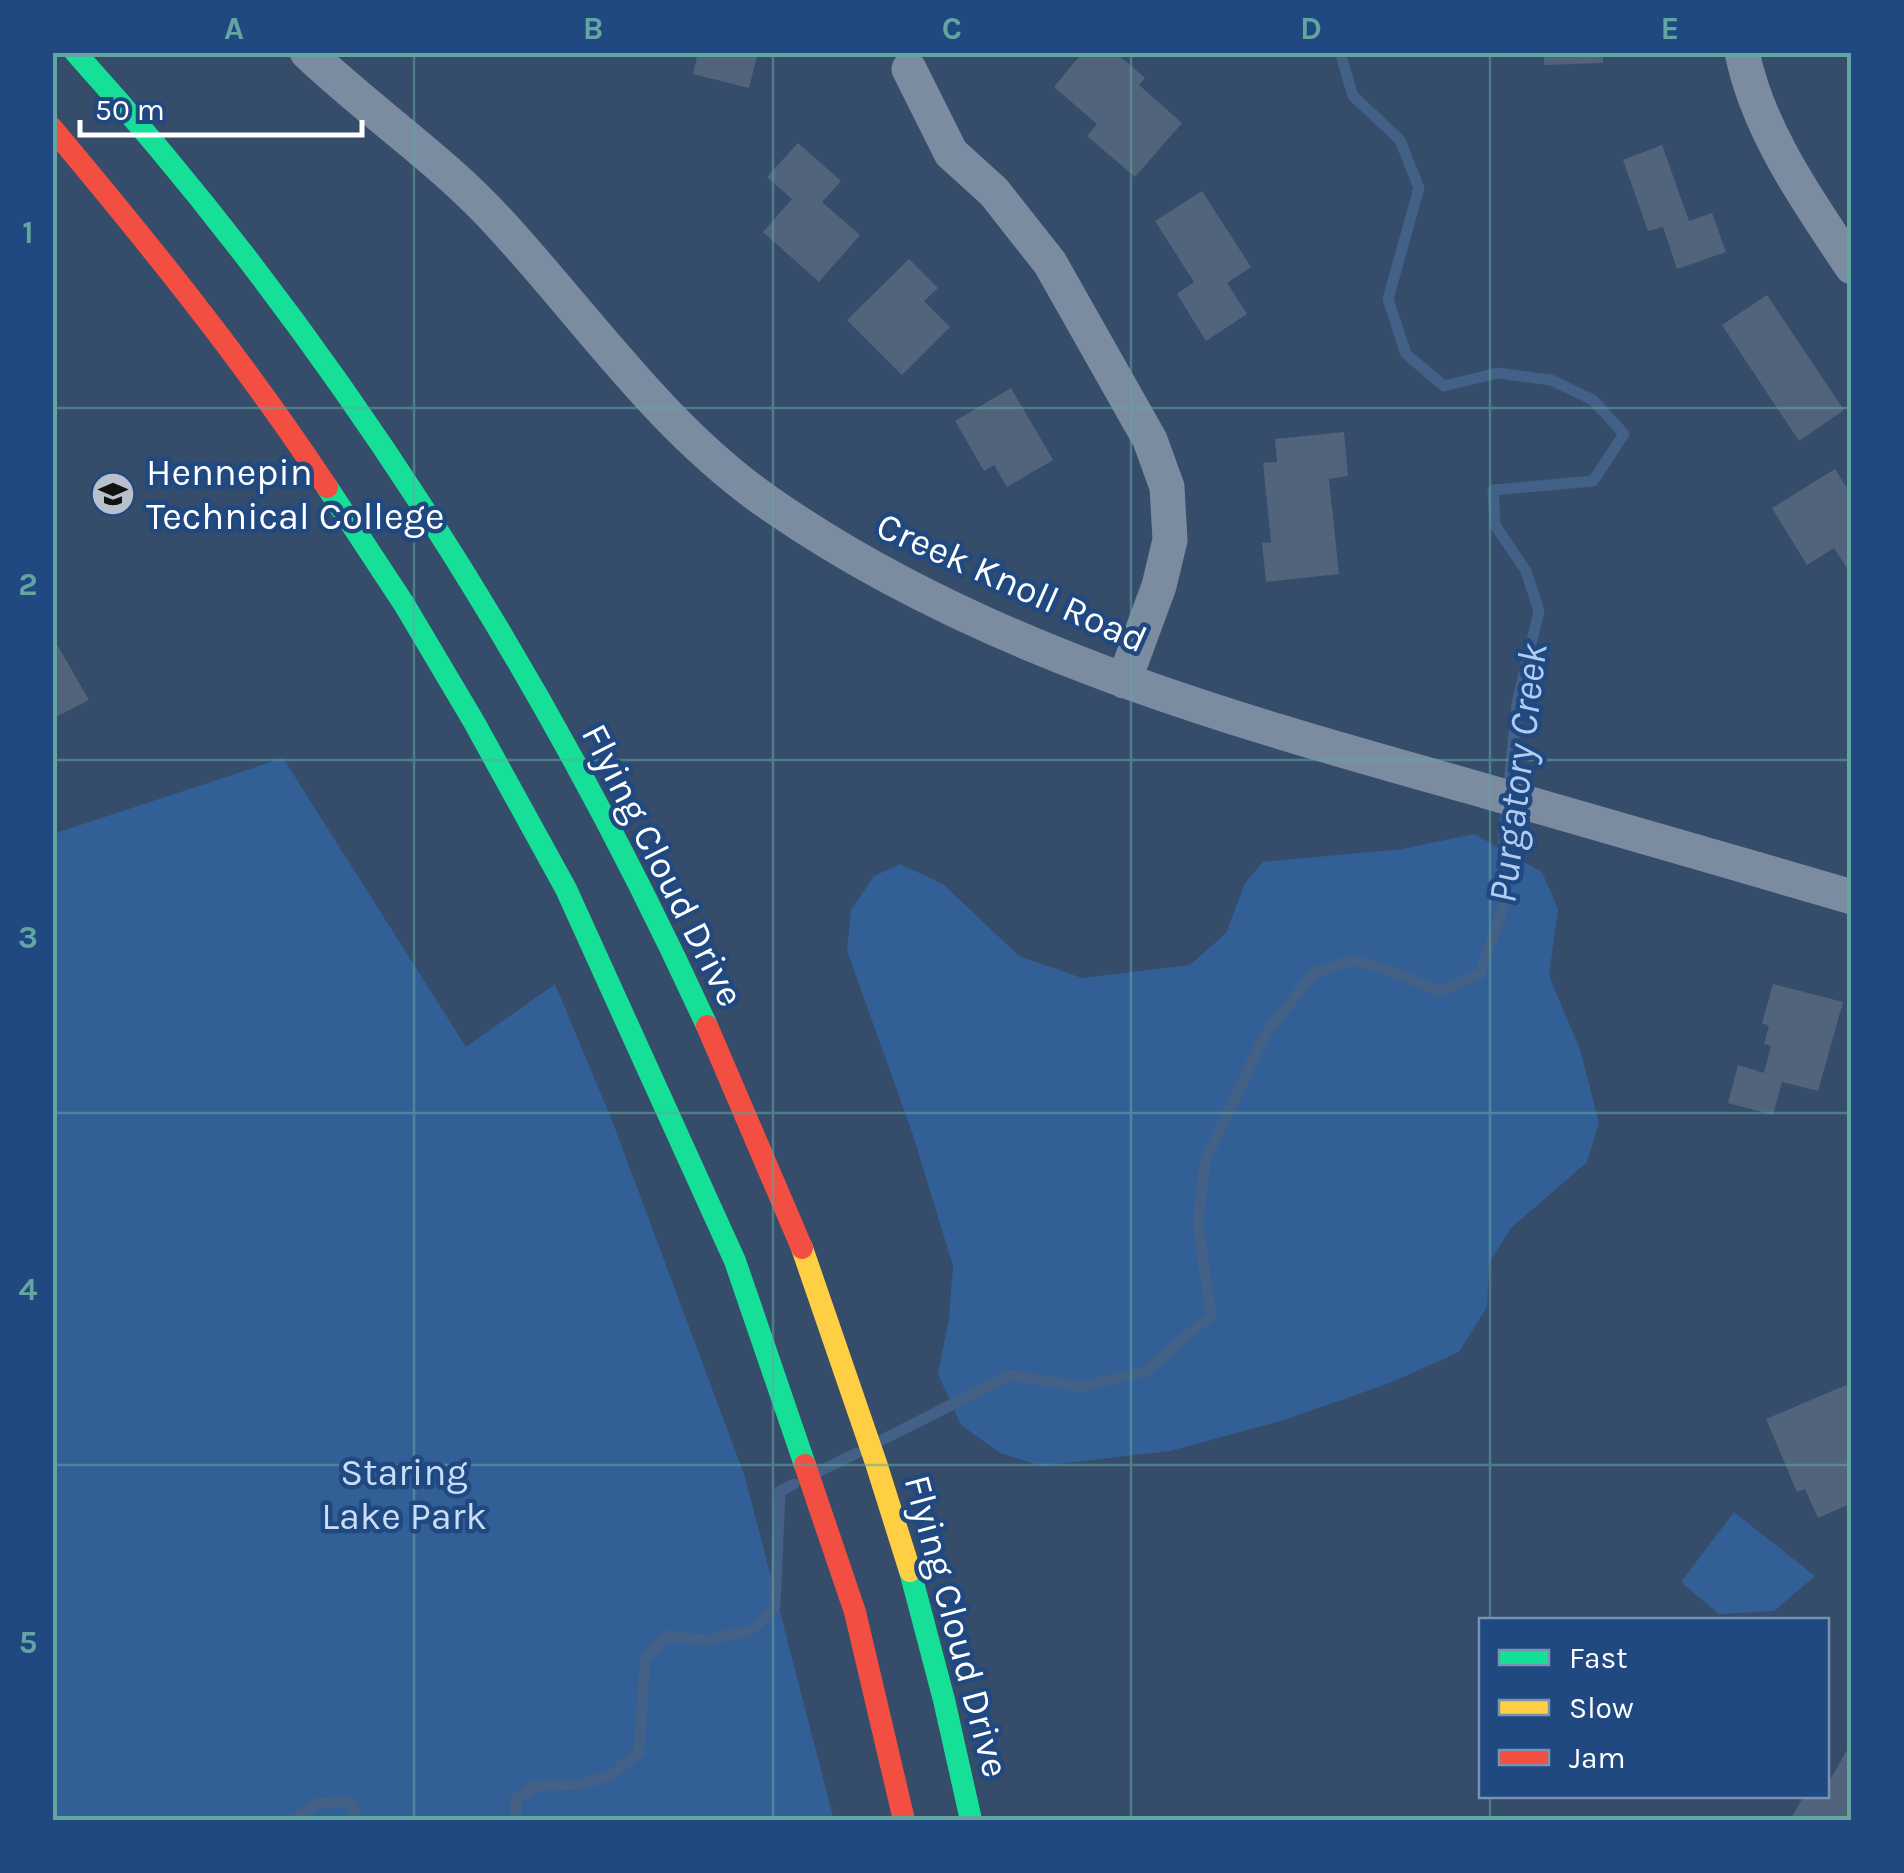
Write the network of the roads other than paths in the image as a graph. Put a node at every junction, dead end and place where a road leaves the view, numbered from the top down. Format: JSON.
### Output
{"nodes":[{"id":1,"x":74,"y":52,"type":"edge"},
{"id":2,"x":307,"y":52,"type":"edge"},
{"id":3,"x":1742,"y":52,"type":"edge"},
{"id":4,"x":909,"y":69,"type":"dead end"},
{"id":5,"x":52,"y":128,"type":"edge"},
{"id":6,"x":1852,"y":267,"type":"edge"},
{"id":7,"x":1124,"y":681,"type":"junction"},
{"id":8,"x":1852,"y":897,"type":"edge"},
{"id":9,"x":904,"y":1820,"type":"edge"},
{"id":10,"x":971,"y":1820,"type":"edge"}],
"edges":[{"from":1,"to":10,"type":"main road","name":"Flying Cloud Drive"},
{"from":2,"to":7,"type":"street","name":"Creek Knoll Road"},
{"from":3,"to":6,"type":"street"},
{"from":4,"to":7,"type":"street"},
{"from":5,"to":9,"type":"main road"},
{"from":7,"to":8,"type":"street","name":"Creek Knoll Road"}]}
